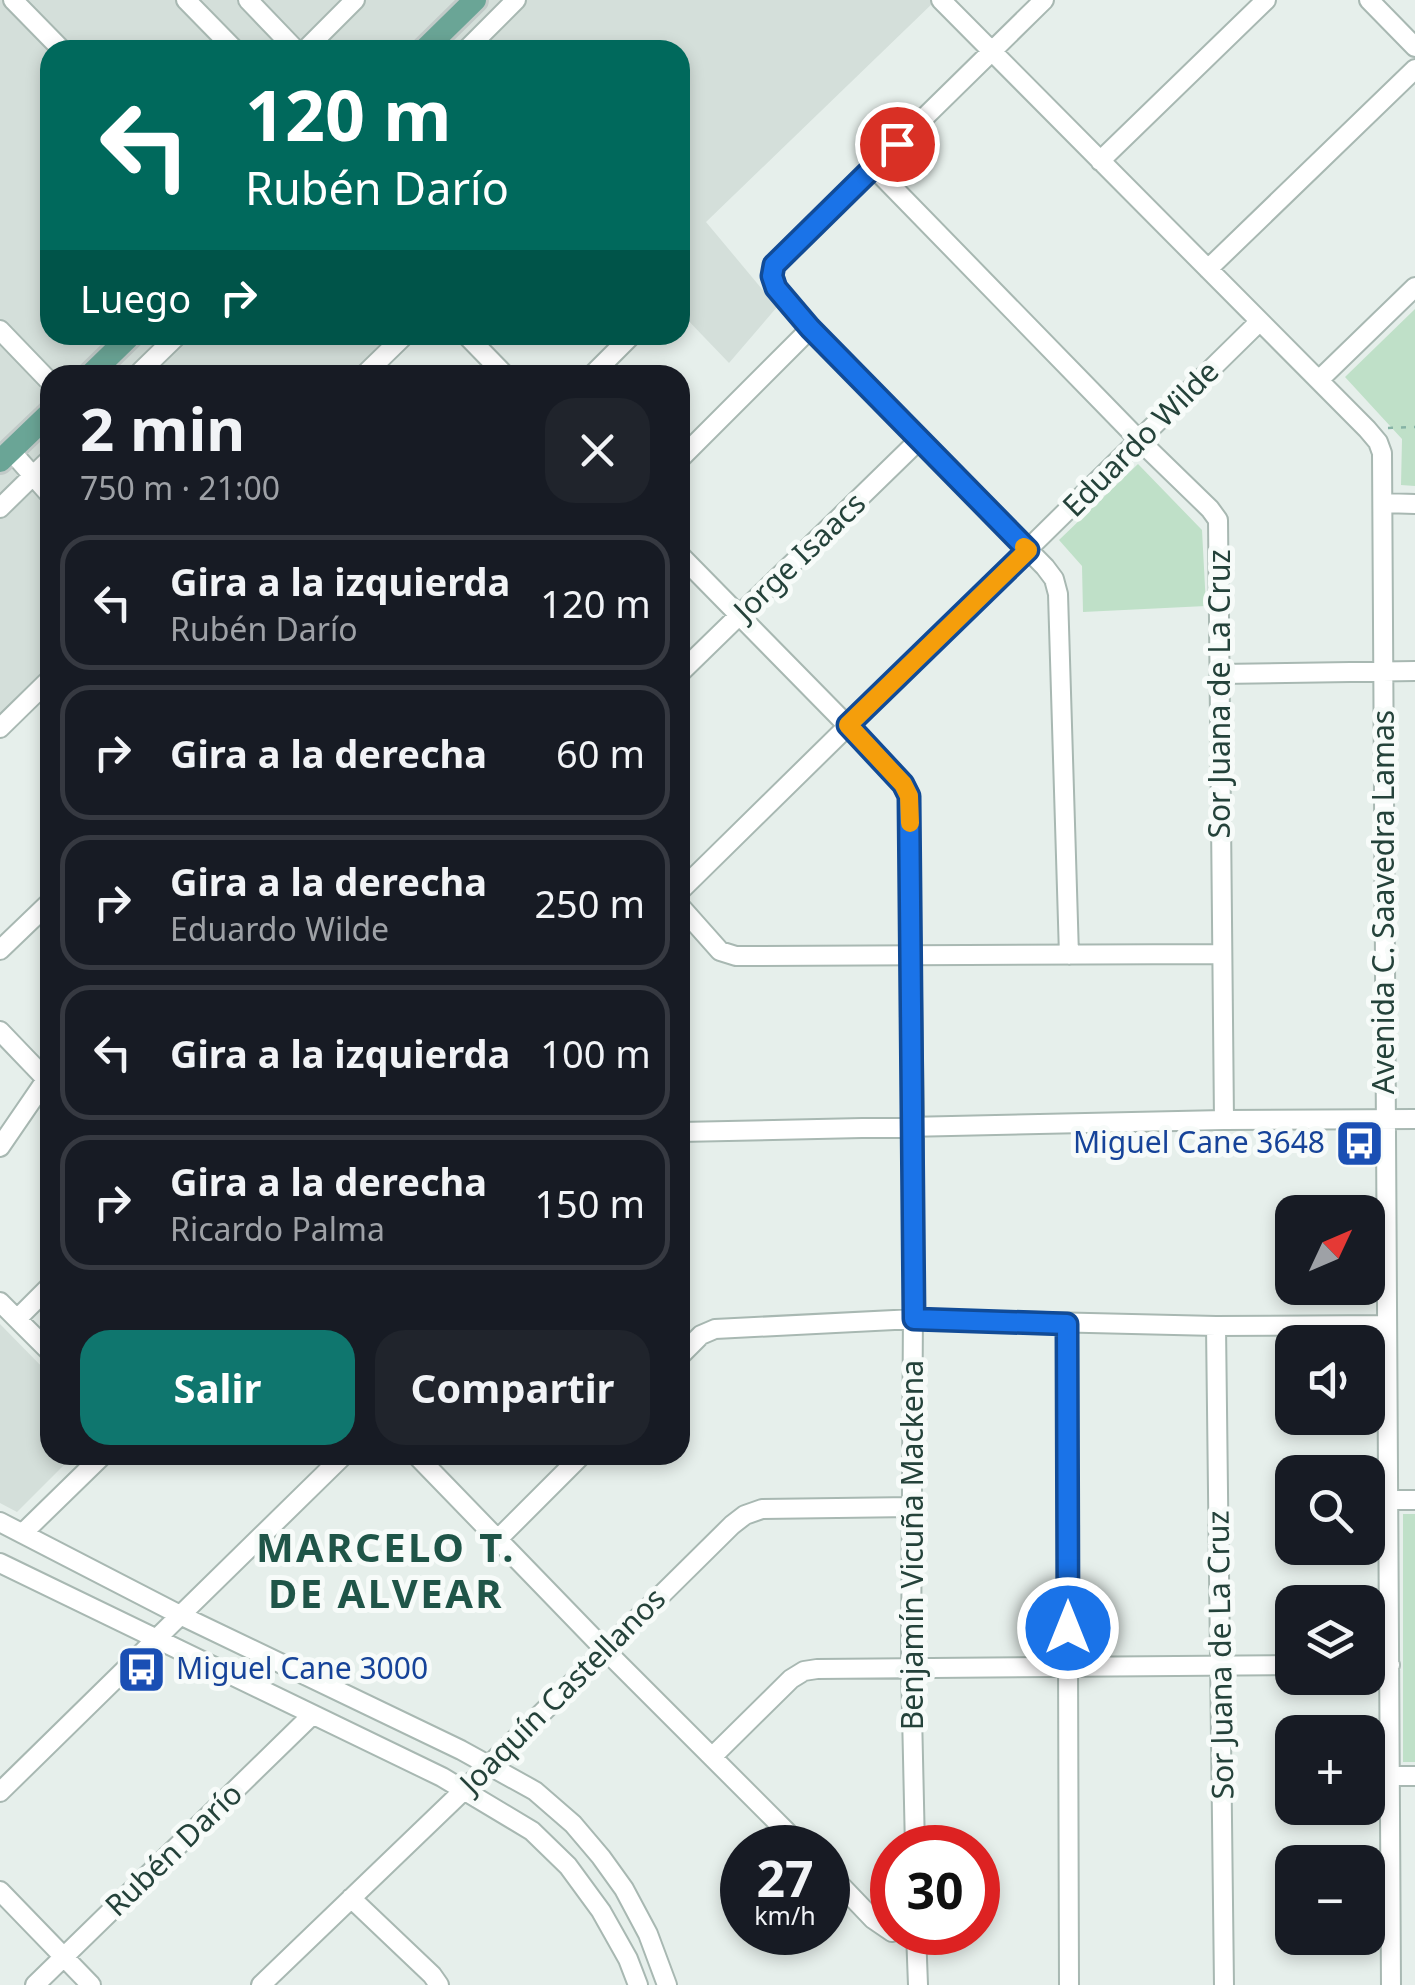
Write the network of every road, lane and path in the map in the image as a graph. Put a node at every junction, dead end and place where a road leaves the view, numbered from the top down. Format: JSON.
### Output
{"nodes":[{"id":1,"x":13,"y":0,"type":"edge"},
{"id":2,"x":186,"y":0,"type":"edge"},
{"id":3,"x":248,"y":0,"type":"edge"},
{"id":4,"x":354,"y":0,"type":"edge"},
{"id":5,"x":516,"y":0,"type":"edge"},
{"id":6,"x":941,"y":0,"type":"edge"},
{"id":7,"x":1044,"y":0,"type":"edge"},
{"id":8,"x":1266,"y":0,"type":"edge"},
{"id":9,"x":1369,"y":0,"type":"edge"},
{"id":10,"x":471,"y":2,"type":"edge"},
{"id":11,"x":52,"y":40,"type":"edge"},
{"id":12,"x":225,"y":40,"type":"edge"},
{"id":13,"x":286,"y":40,"type":"edge"},
{"id":14,"x":315,"y":40,"type":"edge"},
{"id":15,"x":434,"y":40,"type":"edge"},
{"id":16,"x":476,"y":40,"type":"edge"},
{"id":17,"x":1415,"y":47,"type":"edge"},
{"id":18,"x":991,"y":52,"type":"junction"},
{"id":19,"x":1415,"y":70,"type":"edge"},
{"id":20,"x":1100,"y":160,"type":"junction"},
{"id":21,"x":874,"y":168,"type":"junction"},
{"id":22,"x":1208,"y":270,"type":"junction"},
{"id":23,"x":1415,"y":287,"type":"edge"},
{"id":24,"x":1259,"y":322,"type":"junction"},
{"id":25,"x":810,"y":328,"type":"junction"},
{"id":26,"x":0,"y":330,"type":"edge"},
{"id":27,"x":121,"y":345,"type":"edge"},
{"id":28,"x":168,"y":345,"type":"edge"},
{"id":29,"x":395,"y":345,"type":"edge"},
{"id":30,"x":476,"y":345,"type":"edge"},
{"id":31,"x":622,"y":345,"type":"edge"},
{"id":32,"x":100,"y":365,"type":"edge"},
{"id":33,"x":146,"y":365,"type":"edge"},
{"id":34,"x":374,"y":365,"type":"edge"},
{"id":35,"x":495,"y":365,"type":"edge"},
{"id":36,"x":602,"y":365,"type":"edge"},
{"id":37,"x":40,"y":372,"type":"edge"},
{"id":38,"x":1319,"y":380,"type":"junction"},
{"id":39,"x":40,"y":423,"type":"edge"},
{"id":40,"x":1415,"y":427,"type":"edge"},
{"id":41,"x":1367,"y":428,"type":"junction"},
{"id":42,"x":920,"y":440,"type":"junction"},
{"id":43,"x":1140,"y":441,"type":"junction"},
{"id":44,"x":690,"y":448,"type":"edge"},
{"id":45,"x":5,"y":456,"type":"edge"},
{"id":46,"x":40,"y":468,"type":"edge"},
{"id":47,"x":32,"y":476,"type":"junction"},
{"id":48,"x":40,"y":484,"type":"edge"},
{"id":49,"x":1383,"y":503,"type":"junction"},
{"id":50,"x":1415,"y":504,"type":"edge"},
{"id":51,"x":0,"y":508,"type":"edge"},
{"id":52,"x":1028,"y":550,"type":"junction"},
{"id":53,"x":690,"y":565,"type":"edge"},
{"id":54,"x":739,"y":616,"type":"junction"},
{"id":55,"x":690,"y":664,"type":"edge"},
{"id":56,"x":1383,"y":671,"type":"junction"},
{"id":57,"x":1415,"y":671,"type":"edge"},
{"id":58,"x":1220,"y":674,"type":"junction"},
{"id":59,"x":40,"y":689,"type":"edge"},
{"id":60,"x":848,"y":725,"type":"junction"},
{"id":61,"x":0,"y":728,"type":"edge"},
{"id":62,"x":690,"y":881,"type":"edge"},
{"id":63,"x":40,"y":912,"type":"edge"},
{"id":64,"x":690,"y":917,"type":"edge"},
{"id":65,"x":0,"y":950,"type":"edge"},
{"id":66,"x":912,"y":954,"type":"junction"},
{"id":67,"x":1069,"y":954,"type":"junction"},
{"id":68,"x":1221,"y":954,"type":"junction"},
{"id":69,"x":0,"y":1031,"type":"edge"},
{"id":70,"x":40,"y":1068,"type":"edge"},
{"id":71,"x":40,"y":1088,"type":"edge"},
{"id":72,"x":1385,"y":1118,"type":"junction"},
{"id":73,"x":1415,"y":1119,"type":"edge"},
{"id":74,"x":1224,"y":1120,"type":"junction"},
{"id":75,"x":914,"y":1127,"type":"junction"},
{"id":76,"x":690,"y":1132,"type":"edge"},
{"id":77,"x":0,"y":1148,"type":"edge"},
{"id":78,"x":40,"y":1296,"type":"edge"},
{"id":79,"x":0,"y":1302,"type":"edge"},
{"id":80,"x":17,"y":1319,"type":"junction"},
{"id":81,"x":914,"y":1319,"type":"junction"},
{"id":82,"x":1067,"y":1324,"type":"junction"},
{"id":83,"x":1386,"y":1325,"type":"junction"},
{"id":84,"x":1216,"y":1326,"type":"junction"},
{"id":85,"x":40,"y":1342,"type":"edge"},
{"id":86,"x":690,"y":1346,"type":"edge"},
{"id":87,"x":93,"y":1465,"type":"edge"},
{"id":88,"x":334,"y":1465,"type":"edge"},
{"id":89,"x":426,"y":1465,"type":"edge"},
{"id":90,"x":572,"y":1465,"type":"edge"},
{"id":91,"x":1389,"y":1500,"type":"junction"},
{"id":92,"x":1415,"y":1500,"type":"edge"},
{"id":93,"x":912,"y":1507,"type":"junction"},
{"id":94,"x":0,"y":1522,"type":"edge"},
{"id":95,"x":23,"y":1533,"type":"junction"},
{"id":96,"x":498,"y":1539,"type":"junction"},
{"id":97,"x":0,"y":1563,"type":"edge"},
{"id":98,"x":180,"y":1616,"type":"junction"},
{"id":99,"x":157,"y":1638,"type":"junction"},
{"id":100,"x":605,"y":1650,"type":"junction"},
{"id":101,"x":1385,"y":1664,"type":"edge"},
{"id":102,"x":1390,"y":1664,"type":"junction"},
{"id":103,"x":1222,"y":1666,"type":"junction"},
{"id":104,"x":1275,"y":1666,"type":"edge"},
{"id":105,"x":1068,"y":1667,"type":"junction"},
{"id":106,"x":910,"y":1668,"type":"junction"},
{"id":107,"x":312,"y":1715,"type":"junction"},
{"id":108,"x":713,"y":1756,"type":"junction"},
{"id":109,"x":490,"y":1765,"type":"junction"},
{"id":110,"x":1390,"y":1776,"type":"junction"},
{"id":111,"x":1415,"y":1776,"type":"edge"},
{"id":112,"x":464,"y":1790,"type":"junction"},
{"id":113,"x":0,"y":1792,"type":"edge"},
{"id":114,"x":780,"y":1825,"type":"edge"},
{"id":115,"x":913,"y":1825,"type":"edge"},
{"id":116,"x":0,"y":1891,"type":"edge"},
{"id":117,"x":850,"y":1894,"type":"edge"},
{"id":118,"x":351,"y":1898,"type":"junction"},
{"id":119,"x":870,"y":1915,"type":"edge"},
{"id":120,"x":917,"y":1955,"type":"edge"},
{"id":121,"x":64,"y":1957,"type":"junction"},
{"id":122,"x":36,"y":1985,"type":"edge"},
{"id":123,"x":91,"y":1985,"type":"edge"},
{"id":124,"x":261,"y":1985,"type":"edge"},
{"id":125,"x":439,"y":1985,"type":"edge"},
{"id":126,"x":638,"y":1985,"type":"edge"},
{"id":127,"x":667,"y":1985,"type":"edge"},
{"id":128,"x":918,"y":1985,"type":"edge"},
{"id":129,"x":1068,"y":1985,"type":"edge"},
{"id":130,"x":1224,"y":1985,"type":"edge"},
{"id":131,"x":1391,"y":1985,"type":"edge"}],
"edges":[{"from":1,"to":11,"type":"street"},
{"from":2,"to":12,"type":"street"},
{"from":3,"to":13,"type":"street"},
{"from":4,"to":14,"type":"street"},
{"from":5,"to":16,"type":"street"},
{"from":6,"to":18,"type":"street","name":"Avenida C. Saavedra Lamas"},
{"from":7,"to":18,"type":"street"},
{"from":8,"to":20,"type":"street"},
{"from":9,"to":17,"type":"street"},
{"from":10,"to":15,"type":"main road"},
{"from":18,"to":20,"type":"street","name":"Avenida C. Saavedra Lamas"},
{"from":18,"to":21,"type":"street"},
{"from":19,"to":22,"type":"street"},
{"from":20,"to":22,"type":"street","name":"Avenida C. Saavedra Lamas"},
{"from":21,"to":25,"type":"street"},
{"from":21,"to":43,"type":"street","name":"Sor Juana de La Cruz"},
{"from":22,"to":24,"type":"street","name":"Avenida C. Saavedra Lamas"},
{"from":23,"to":38,"type":"street"},
{"from":24,"to":38,"type":"street","name":"Avenida C. Saavedra Lamas"},
{"from":24,"to":43,"type":"street","name":"Eduardo Wilde"},
{"from":25,"to":42,"type":"street"},
{"from":25,"to":44,"type":"street"},
{"from":26,"to":37,"type":"street"},
{"from":27,"to":32,"type":"main road"},
{"from":28,"to":33,"type":"street"},
{"from":29,"to":34,"type":"street"},
{"from":30,"to":35,"type":"street"},
{"from":31,"to":36,"type":"street"},
{"from":38,"to":41,"type":"street","name":"Avenida C. Saavedra Lamas"},
{"from":39,"to":45,"type":"main road"},
{"from":40,"to":41,"type":"path"},
{"from":41,"to":49,"type":"street","name":"Avenida C. Saavedra Lamas"},
{"from":42,"to":52,"type":"street"},
{"from":42,"to":54,"type":"street","name":"Jorge Isaacs"},
{"from":43,"to":52,"type":"street","name":"Eduardo Wilde"},
{"from":43,"to":58,"type":"street","name":"Sor Juana de La Cruz"},
{"from":45,"to":47,"type":"street"},
{"from":46,"to":47,"type":"street"},
{"from":47,"to":48,"type":"street"},
{"from":47,"to":51,"type":"street"},
{"from":49,"to":50,"type":"street"},
{"from":49,"to":56,"type":"street","name":"Avenida C. Saavedra Lamas"},
{"from":52,"to":60,"type":"street","name":"Eduardo Wilde"},
{"from":52,"to":67,"type":"street"},
{"from":53,"to":54,"type":"street","name":"Benjamín Vicuña Mackena"},
{"from":54,"to":55,"type":"street","name":"Jorge Isaacs"},
{"from":54,"to":60,"type":"street","name":"Benjamín Vicuña Mackena"},
{"from":56,"to":57,"type":"street"},
{"from":56,"to":58,"type":"street"},
{"from":56,"to":72,"type":"street","name":"Avenida C. Saavedra Lamas"},
{"from":58,"to":68,"type":"street","name":"Sor Juana de La Cruz"},
{"from":59,"to":61,"type":"street"},
{"from":60,"to":62,"type":"street","name":"Eduardo Wilde"},
{"from":60,"to":66,"type":"street","name":"Benjamín Vicuña Mackena"},
{"from":63,"to":65,"type":"street"},
{"from":64,"to":66,"type":"street"},
{"from":66,"to":67,"type":"street"},
{"from":66,"to":75,"type":"street","name":"Benjamín Vicuña Mackena"},
{"from":67,"to":68,"type":"street"},
{"from":68,"to":74,"type":"street","name":"Sor Juana de La Cruz"},
{"from":69,"to":70,"type":"street"},
{"from":71,"to":77,"type":"street"},
{"from":72,"to":73,"type":"street"},
{"from":72,"to":74,"type":"street"},
{"from":72,"to":83,"type":"street","name":"Avenida C. Saavedra Lamas"},
{"from":74,"to":75,"type":"street"},
{"from":75,"to":76,"type":"street"},
{"from":75,"to":81,"type":"street","name":"Benjamín Vicuña Mackena"},
{"from":78,"to":80,"type":"street"},
{"from":79,"to":80,"type":"street"},
{"from":80,"to":85,"type":"street"},
{"from":81,"to":82,"type":"street"},
{"from":81,"to":86,"type":"street"},
{"from":81,"to":93,"type":"street","name":"Benjamín Vicuña Mackena"},
{"from":82,"to":84,"type":"street"},
{"from":82,"to":105,"type":"street"},
{"from":83,"to":84,"type":"street"},
{"from":83,"to":91,"type":"street","name":"Avenida C. Saavedra Lamas"},
{"from":84,"to":103,"type":"street","name":"Sor Juana de La Cruz"},
{"from":87,"to":95,"type":"street"},
{"from":88,"to":98,"type":"street"},
{"from":89,"to":96,"type":"street"},
{"from":90,"to":96,"type":"street"},
{"from":91,"to":92,"type":"street"},
{"from":91,"to":102,"type":"street","name":"Avenida C. Saavedra Lamas"},
{"from":93,"to":100,"type":"street","name":"Joaquín Castellanos"},
{"from":93,"to":106,"type":"street","name":"Benjamín Vicuña Mackena"},
{"from":94,"to":95,"type":"street"},
{"from":95,"to":98,"type":"street"},
{"from":96,"to":100,"type":"street"},
{"from":97,"to":99,"type":"street"},
{"from":98,"to":99,"type":"street"},
{"from":98,"to":109,"type":"street"},
{"from":99,"to":107,"type":"street"},
{"from":99,"to":113,"type":"street"},
{"from":100,"to":108,"type":"street"},
{"from":100,"to":109,"type":"street","name":"Joaquín Castellanos"},
{"from":101,"to":102,"type":"street"},
{"from":102,"to":110,"type":"street","name":"Avenida C. Saavedra Lamas"},
{"from":103,"to":104,"type":"street"},
{"from":103,"to":105,"type":"street"},
{"from":103,"to":130,"type":"street","name":"Sor Juana de La Cruz"},
{"from":105,"to":106,"type":"street"},
{"from":105,"to":129,"type":"street"},
{"from":106,"to":108,"type":"street"},
{"from":106,"to":115,"type":"street","name":"Benjamín Vicuña Mackena"},
{"from":107,"to":112,"type":"street"},
{"from":107,"to":121,"type":"street","name":"Rubén Darío"},
{"from":108,"to":114,"type":"street"},
{"from":109,"to":112,"type":"street","name":"Joaquín Castellanos"},
{"from":109,"to":127,"type":"street"},
{"from":110,"to":111,"type":"street"},
{"from":110,"to":131,"type":"street","name":"Avenida C. Saavedra Lamas"},
{"from":112,"to":118,"type":"street","name":"Joaquín Castellanos"},
{"from":112,"to":126,"type":"street"},
{"from":116,"to":121,"type":"street"},
{"from":117,"to":119,"type":"street"},
{"from":118,"to":124,"type":"street","name":"Joaquín Castellanos"},
{"from":118,"to":125,"type":"street"},
{"from":120,"to":128,"type":"street"},
{"from":121,"to":122,"type":"street","name":"Rubén Darío"},
{"from":121,"to":123,"type":"street"}]}
